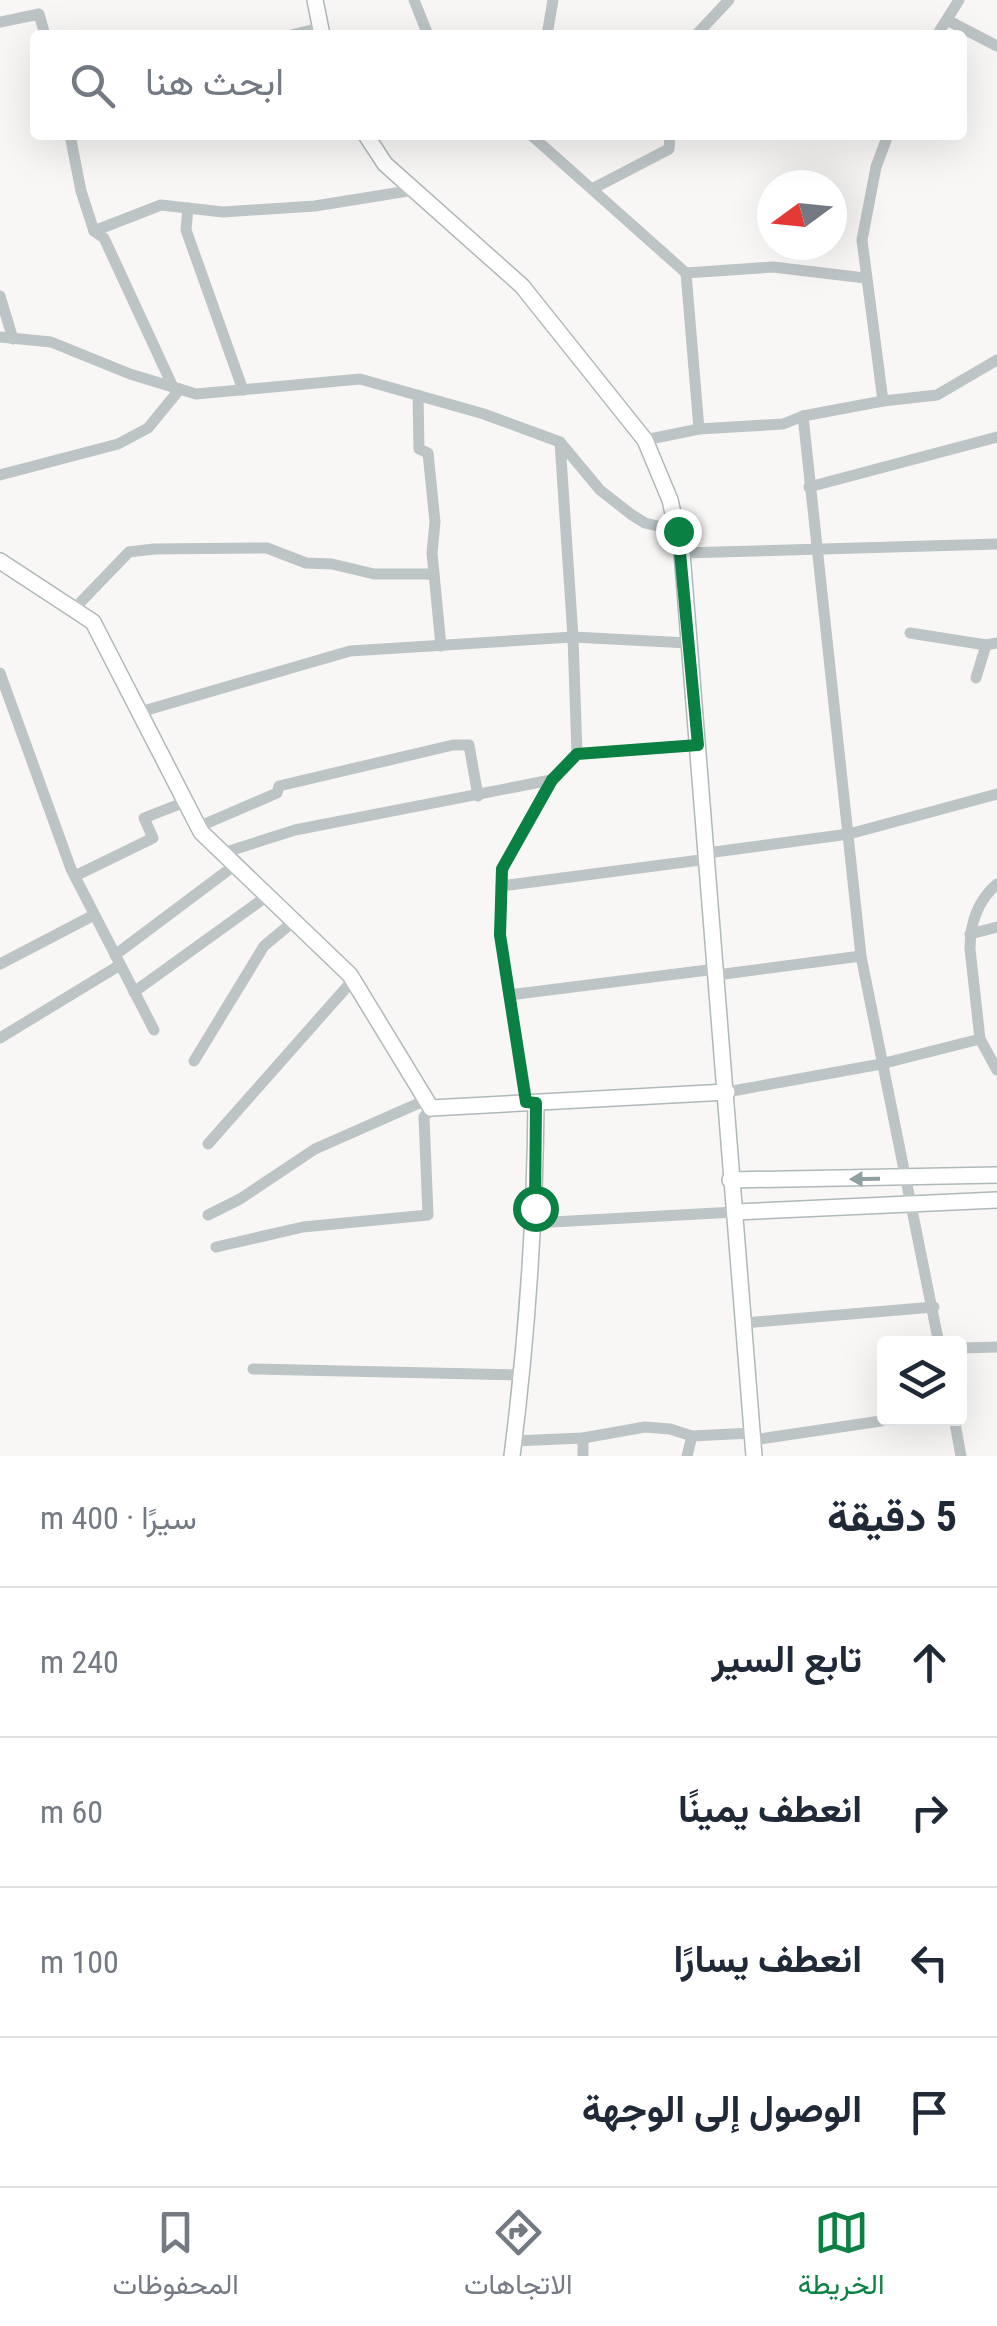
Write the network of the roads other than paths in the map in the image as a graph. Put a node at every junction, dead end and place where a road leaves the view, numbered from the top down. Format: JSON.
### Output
{"nodes":[{"id":1,"x":46,"y":0,"type":"edge"},
{"id":2,"x":315,"y":0,"type":"edge"},
{"id":3,"x":414,"y":0,"type":"edge"},
{"id":4,"x":553,"y":0,"type":"edge"},
{"id":5,"x":729,"y":0,"type":"edge"},
{"id":6,"x":959,"y":0,"type":"edge"},
{"id":7,"x":34,"y":16,"type":"junction"},
{"id":8,"x":946,"y":20,"type":"junction"},
{"id":9,"x":0,"y":22,"type":"edge"},
{"id":10,"x":43,"y":30,"type":"edge"},
{"id":11,"x":321,"y":30,"type":"edge"},
{"id":12,"x":426,"y":30,"type":"edge"},
{"id":13,"x":547,"y":30,"type":"edge"},
{"id":14,"x":701,"y":30,"type":"edge"},
{"id":15,"x":941,"y":30,"type":"edge"},
{"id":16,"x":966,"y":30,"type":"edge"},
{"id":17,"x":967,"y":31,"type":"edge"},
{"id":18,"x":997,"y":46,"type":"edge"},
{"id":19,"x":71,"y":140,"type":"edge"},
{"id":20,"x":369,"y":140,"type":"edge"},
{"id":21,"x":537,"y":140,"type":"edge"},
{"id":22,"x":669,"y":140,"type":"edge"},
{"id":23,"x":886,"y":140,"type":"edge"},
{"id":24,"x":592,"y":189,"type":"junction"},
{"id":25,"x":414,"y":190,"type":"junction"},
{"id":26,"x":188,"y":208,"type":"junction"},
{"id":27,"x":94,"y":231,"type":"junction"},
{"id":28,"x":686,"y":273,"type":"junction"},
{"id":29,"x":865,"y":278,"type":"junction"},
{"id":30,"x":0,"y":296,"type":"edge"},
{"id":31,"x":6,"y":338,"type":"edge"},
{"id":32,"x":997,"y":360,"type":"edge"},
{"id":33,"x":176,"y":388,"type":"junction"},
{"id":34,"x":243,"y":390,"type":"junction"},
{"id":35,"x":418,"y":396,"type":"junction"},
{"id":36,"x":884,"y":401,"type":"junction"},
{"id":37,"x":803,"y":416,"type":"junction"},
{"id":38,"x":700,"y":429,"type":"junction"},
{"id":39,"x":997,"y":438,"type":"edge"},
{"id":40,"x":646,"y":440,"type":"junction"},
{"id":41,"x":560,"y":442,"type":"junction"},
{"id":42,"x":0,"y":475,"type":"edge"},
{"id":43,"x":809,"y":486,"type":"junction"},
{"id":44,"x":678,"y":531,"type":"junction"},
{"id":45,"x":997,"y":544,"type":"edge"},
{"id":46,"x":814,"y":547,"type":"junction"},
{"id":47,"x":682,"y":552,"type":"junction"},
{"id":48,"x":0,"y":561,"type":"edge"},
{"id":49,"x":434,"y":574,"type":"junction"},
{"id":50,"x":73,"y":610,"type":"junction"},
{"id":51,"x":910,"y":633,"type":"dead end"},
{"id":52,"x":574,"y":638,"type":"junction"},
{"id":53,"x":688,"y":643,"type":"junction"},
{"id":54,"x":992,"y":644,"type":"edge"},
{"id":55,"x":442,"y":646,"type":"junction"},
{"id":56,"x":0,"y":673,"type":"edge"},
{"id":57,"x":976,"y":678,"type":"dead end"},
{"id":58,"x":140,"y":712,"type":"junction"},
{"id":59,"x":698,"y":745,"type":"junction"},
{"id":60,"x":577,"y":754,"type":"junction"},
{"id":61,"x":552,"y":780,"type":"junction"},
{"id":62,"x":997,"y":794,"type":"edge"},
{"id":63,"x":478,"y":796,"type":"junction"},
{"id":64,"x":186,"y":802,"type":"junction"},
{"id":65,"x":198,"y":827,"type":"junction"},
{"id":66,"x":849,"y":834,"type":"junction"},
{"id":67,"x":708,"y":856,"type":"junction"},
{"id":68,"x":229,"y":859,"type":"junction"},
{"id":69,"x":74,"y":876,"type":"junction"},
{"id":70,"x":997,"y":884,"type":"edge"},
{"id":71,"x":501,"y":886,"type":"junction"},
{"id":72,"x":268,"y":896,"type":"junction"},
{"id":73,"x":94,"y":915,"type":"junction"},
{"id":74,"x":294,"y":921,"type":"junction"},
{"id":75,"x":997,"y":927,"type":"edge"},
{"id":76,"x":970,"y":934,"type":"junction"},
{"id":77,"x":861,"y":956,"type":"junction"},
{"id":78,"x":118,"y":960,"type":"junction"},
{"id":79,"x":0,"y":964,"type":"edge"},
{"id":80,"x":716,"y":972,"type":"junction"},
{"id":81,"x":353,"y":980,"type":"junction"},
{"id":82,"x":134,"y":992,"type":"junction"},
{"id":83,"x":509,"y":995,"type":"junction"},
{"id":84,"x":154,"y":1030,"type":"dead end"},
{"id":85,"x":0,"y":1038,"type":"edge"},
{"id":86,"x":980,"y":1039,"type":"junction"},
{"id":87,"x":992,"y":1051,"type":"edge"},
{"id":88,"x":194,"y":1061,"type":"dead end"},
{"id":89,"x":881,"y":1064,"type":"junction"},
{"id":90,"x":997,"y":1070,"type":"edge"},
{"id":91,"x":727,"y":1092,"type":"junction"},
{"id":92,"x":531,"y":1102,"type":"junction"},
{"id":93,"x":428,"y":1104,"type":"junction"},
{"id":94,"x":208,"y":1144,"type":"dead end"},
{"id":95,"x":997,"y":1175,"type":"edge"},
{"id":96,"x":906,"y":1178,"type":"junction"},
{"id":97,"x":730,"y":1180,"type":"junction"},
{"id":98,"x":997,"y":1200,"type":"edge"},
{"id":99,"x":912,"y":1204,"type":"junction"},
{"id":100,"x":734,"y":1212,"type":"junction"},
{"id":101,"x":208,"y":1216,"type":"dead end"},
{"id":102,"x":534,"y":1224,"type":"junction"},
{"id":103,"x":216,"y":1247,"type":"dead end"},
{"id":104,"x":934,"y":1307,"type":"junction"},
{"id":105,"x":744,"y":1324,"type":"junction"},
{"id":106,"x":938,"y":1336,"type":"edge"},
{"id":107,"x":997,"y":1346,"type":"edge"},
{"id":108,"x":967,"y":1348,"type":"edge"},
{"id":109,"x":252,"y":1369,"type":"dead end"},
{"id":110,"x":523,"y":1375,"type":"junction"},
{"id":111,"x":877,"y":1422,"type":"edge"},
{"id":112,"x":955,"y":1426,"type":"edge"},
{"id":113,"x":692,"y":1436,"type":"junction"},
{"id":114,"x":583,"y":1438,"type":"junction"},
{"id":115,"x":753,"y":1443,"type":"edge"},
{"id":116,"x":513,"y":1448,"type":"edge"},
{"id":117,"x":583,"y":1456,"type":"edge"},
{"id":118,"x":687,"y":1456,"type":"edge"},
{"id":119,"x":961,"y":1456,"type":"edge"}],
"edges":[{"from":1,"to":7,"type":"street"},
{"from":2,"to":11,"type":"street"},
{"from":3,"to":12,"type":"street"},
{"from":4,"to":13,"type":"street"},
{"from":5,"to":14,"type":"street"},
{"from":6,"to":8,"type":"street"},
{"from":7,"to":9,"type":"street"},
{"from":7,"to":10,"type":"street"},
{"from":8,"to":15,"type":"street"},
{"from":8,"to":16,"type":"street"},
{"from":17,"to":18,"type":"street"},
{"from":19,"to":27,"type":"street"},
{"from":20,"to":25,"type":"street"},
{"from":21,"to":24,"type":"street"},
{"from":22,"to":24,"type":"street"},
{"from":23,"to":29,"type":"street"},
{"from":24,"to":28,"type":"street"},
{"from":25,"to":26,"type":"street"},
{"from":25,"to":40,"type":"street"},
{"from":26,"to":27,"type":"street"},
{"from":26,"to":34,"type":"street"},
{"from":27,"to":33,"type":"street"},
{"from":28,"to":29,"type":"street"},
{"from":28,"to":38,"type":"street"},
{"from":29,"to":36,"type":"street"},
{"from":30,"to":31,"type":"street"},
{"from":31,"to":33,"type":"street"},
{"from":32,"to":36,"type":"street"},
{"from":33,"to":34,"type":"street"},
{"from":33,"to":42,"type":"street"},
{"from":34,"to":35,"type":"street"},
{"from":35,"to":41,"type":"street"},
{"from":35,"to":49,"type":"street"},
{"from":36,"to":37,"type":"street"},
{"from":37,"to":38,"type":"street"},
{"from":37,"to":43,"type":"street"},
{"from":38,"to":40,"type":"street"},
{"from":39,"to":43,"type":"street"},
{"from":40,"to":44,"type":"street"},
{"from":41,"to":44,"type":"street"},
{"from":41,"to":52,"type":"street"},
{"from":43,"to":46,"type":"street"},
{"from":44,"to":47,"type":"street"},
{"from":45,"to":46,"type":"street"},
{"from":46,"to":47,"type":"street"},
{"from":46,"to":66,"type":"street"},
{"from":47,"to":53,"type":"street"},
{"from":48,"to":50,"type":"street"},
{"from":49,"to":50,"type":"street"},
{"from":49,"to":55,"type":"street"},
{"from":50,"to":58,"type":"street"},
{"from":51,"to":54,"type":"street"},
{"from":52,"to":53,"type":"street"},
{"from":52,"to":55,"type":"street"},
{"from":52,"to":60,"type":"street"},
{"from":53,"to":59,"type":"street"},
{"from":54,"to":57,"type":"street"},
{"from":55,"to":58,"type":"street"},
{"from":56,"to":69,"type":"street"},
{"from":58,"to":64,"type":"street"},
{"from":59,"to":60,"type":"street"},
{"from":59,"to":67,"type":"street"},
{"from":60,"to":61,"type":"street"},
{"from":61,"to":63,"type":"street"},
{"from":61,"to":71,"type":"street"},
{"from":62,"to":66,"type":"street"},
{"from":63,"to":65,"type":"street"},
{"from":63,"to":68,"type":"street"},
{"from":64,"to":65,"type":"street"},
{"from":64,"to":69,"type":"street"},
{"from":65,"to":68,"type":"street"},
{"from":66,"to":67,"type":"street"},
{"from":66,"to":77,"type":"street"},
{"from":67,"to":71,"type":"street"},
{"from":67,"to":80,"type":"street"},
{"from":68,"to":72,"type":"street"},
{"from":68,"to":78,"type":"street"},
{"from":69,"to":73,"type":"street"},
{"from":70,"to":76,"type":"street"},
{"from":71,"to":83,"type":"street"},
{"from":72,"to":74,"type":"street"},
{"from":72,"to":82,"type":"street"},
{"from":73,"to":78,"type":"street"},
{"from":73,"to":79,"type":"street"},
{"from":74,"to":81,"type":"street"},
{"from":74,"to":88,"type":"street"},
{"from":75,"to":76,"type":"street"},
{"from":76,"to":86,"type":"street"},
{"from":77,"to":80,"type":"street"},
{"from":77,"to":89,"type":"street"},
{"from":78,"to":82,"type":"street"},
{"from":78,"to":85,"type":"street"},
{"from":80,"to":83,"type":"street"},
{"from":80,"to":91,"type":"street"},
{"from":81,"to":93,"type":"street"},
{"from":81,"to":94,"type":"street"},
{"from":82,"to":84,"type":"street"},
{"from":83,"to":92,"type":"street"},
{"from":86,"to":87,"type":"street"},
{"from":86,"to":89,"type":"street"},
{"from":87,"to":90,"type":"street"},
{"from":89,"to":91,"type":"street"},
{"from":89,"to":96,"type":"street"},
{"from":91,"to":92,"type":"street"},
{"from":91,"to":97,"type":"street"},
{"from":92,"to":93,"type":"street"},
{"from":92,"to":102,"type":"street"},
{"from":93,"to":101,"type":"street"},
{"from":93,"to":103,"type":"street"},
{"from":95,"to":96,"type":"street"},
{"from":96,"to":97,"type":"street","one_way":true},
{"from":96,"to":99,"type":"street"},
{"from":97,"to":100,"type":"street"},
{"from":98,"to":99,"type":"street"},
{"from":99,"to":100,"type":"street"},
{"from":99,"to":104,"type":"street"},
{"from":100,"to":102,"type":"street"},
{"from":100,"to":105,"type":"street"},
{"from":102,"to":110,"type":"street"},
{"from":104,"to":105,"type":"street"},
{"from":104,"to":106,"type":"street"},
{"from":105,"to":115,"type":"street"},
{"from":107,"to":108,"type":"street"},
{"from":109,"to":110,"type":"street"},
{"from":110,"to":116,"type":"street"},
{"from":111,"to":115,"type":"street"},
{"from":112,"to":119,"type":"street"},
{"from":113,"to":114,"type":"street"},
{"from":113,"to":115,"type":"street"},
{"from":113,"to":118,"type":"street"},
{"from":114,"to":116,"type":"street"},
{"from":114,"to":117,"type":"street"}]}
